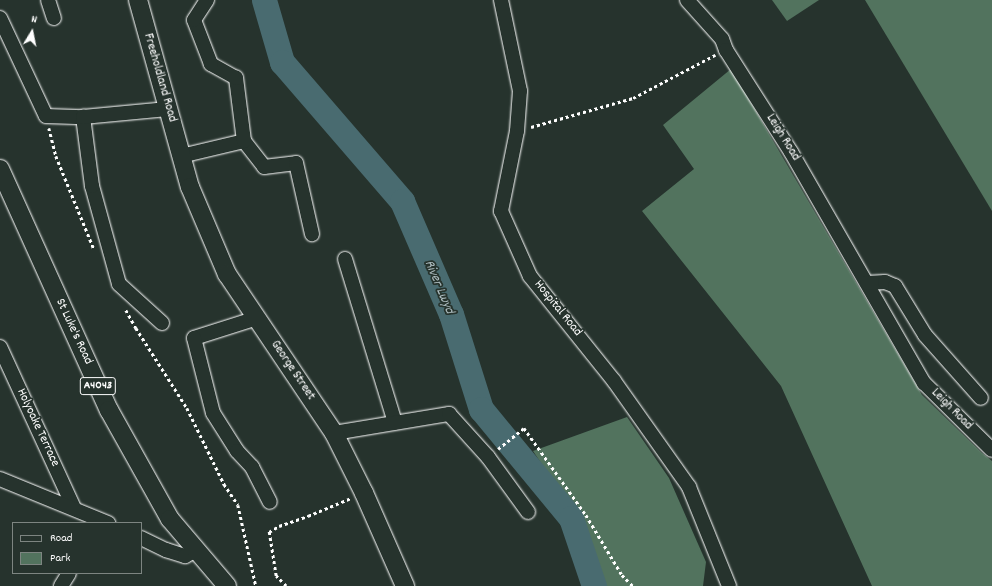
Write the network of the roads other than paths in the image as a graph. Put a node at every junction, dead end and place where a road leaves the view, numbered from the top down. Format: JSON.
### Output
{"nodes":[{"id":1,"x":48,"y":0,"type":"edge"},
{"id":2,"x":138,"y":0,"type":"edge"},
{"id":3,"x":207,"y":0,"type":"edge"},
{"id":4,"x":501,"y":0,"type":"edge"},
{"id":5,"x":687,"y":0,"type":"edge"},
{"id":6,"x":0,"y":18,"type":"edge"},
{"id":7,"x":54,"y":18,"type":"dead end"},
{"id":8,"x":168,"y":109,"type":"junction"},
{"id":9,"x":83,"y":117,"type":"junction"},
{"id":10,"x":244,"y":141,"type":"junction"},
{"id":11,"x":181,"y":156,"type":"junction"},
{"id":12,"x":0,"y":168,"type":"edge"},
{"id":13,"x":312,"y":234,"type":"dead end"},
{"id":14,"x":345,"y":259,"type":"dead end"},
{"id":15,"x":867,"y":283,"type":"junction"},
{"id":16,"x":256,"y":318,"type":"junction"},
{"id":17,"x":162,"y":323,"type":"dead end"},
{"id":18,"x":0,"y":347,"type":"edge"},
{"id":19,"x":981,"y":398,"type":"dead end"},
{"id":20,"x":395,"y":423,"type":"junction"},
{"id":21,"x":334,"y":433,"type":"junction"},
{"id":22,"x":992,"y":450,"type":"edge"},
{"id":23,"x":0,"y":479,"type":"edge"},
{"id":24,"x":270,"y":502,"type":"dead end"},
{"id":25,"x":74,"y":508,"type":"junction"},
{"id":26,"x":528,"y":512,"type":"dead end"},
{"id":27,"x":106,"y":522,"type":"edge"},
{"id":28,"x":142,"y":538,"type":"edge"},
{"id":29,"x":197,"y":550,"type":"junction"},
{"id":30,"x":67,"y":574,"type":"edge"},
{"id":31,"x":61,"y":586,"type":"edge"},
{"id":32,"x":227,"y":586,"type":"edge"},
{"id":33,"x":405,"y":586,"type":"edge"},
{"id":34,"x":729,"y":586,"type":"edge"}],
"edges":[{"from":1,"to":7,"type":"street"},
{"from":2,"to":8,"type":"main road","name":"Freeholdland Road"},
{"from":3,"to":10,"type":"street"},
{"from":4,"to":34,"type":"street","name":"Hospital Road"},
{"from":5,"to":15,"type":"street","name":"Leigh Road"},
{"from":6,"to":9,"type":"street"},
{"from":8,"to":9,"type":"street"},
{"from":8,"to":11,"type":"main road","name":"Freeholdland Road"},
{"from":9,"to":17,"type":"street"},
{"from":10,"to":11,"type":"street"},
{"from":10,"to":13,"type":"street"},
{"from":11,"to":16,"type":"main road","name":"George Street"},
{"from":12,"to":29,"type":"main road","name":"St Luke's Road","number":"A4043"},
{"from":14,"to":20,"type":"street"},
{"from":15,"to":19,"type":"street"},
{"from":15,"to":22,"type":"street","name":"Leigh Road"},
{"from":16,"to":21,"type":"main road","name":"George Street"},
{"from":16,"to":24,"type":"street"},
{"from":18,"to":25,"type":"street","name":"Holyoake Terrace"},
{"from":20,"to":21,"type":"street"},
{"from":20,"to":26,"type":"street"},
{"from":21,"to":33,"type":"main road","name":"George Street"},
{"from":23,"to":25,"type":"street"},
{"from":25,"to":27,"type":"street"},
{"from":28,"to":29,"type":"street"},
{"from":29,"to":32,"type":"main road","name":"St Luke's Road","number":"A4043"},
{"from":30,"to":31,"type":"street"}]}
